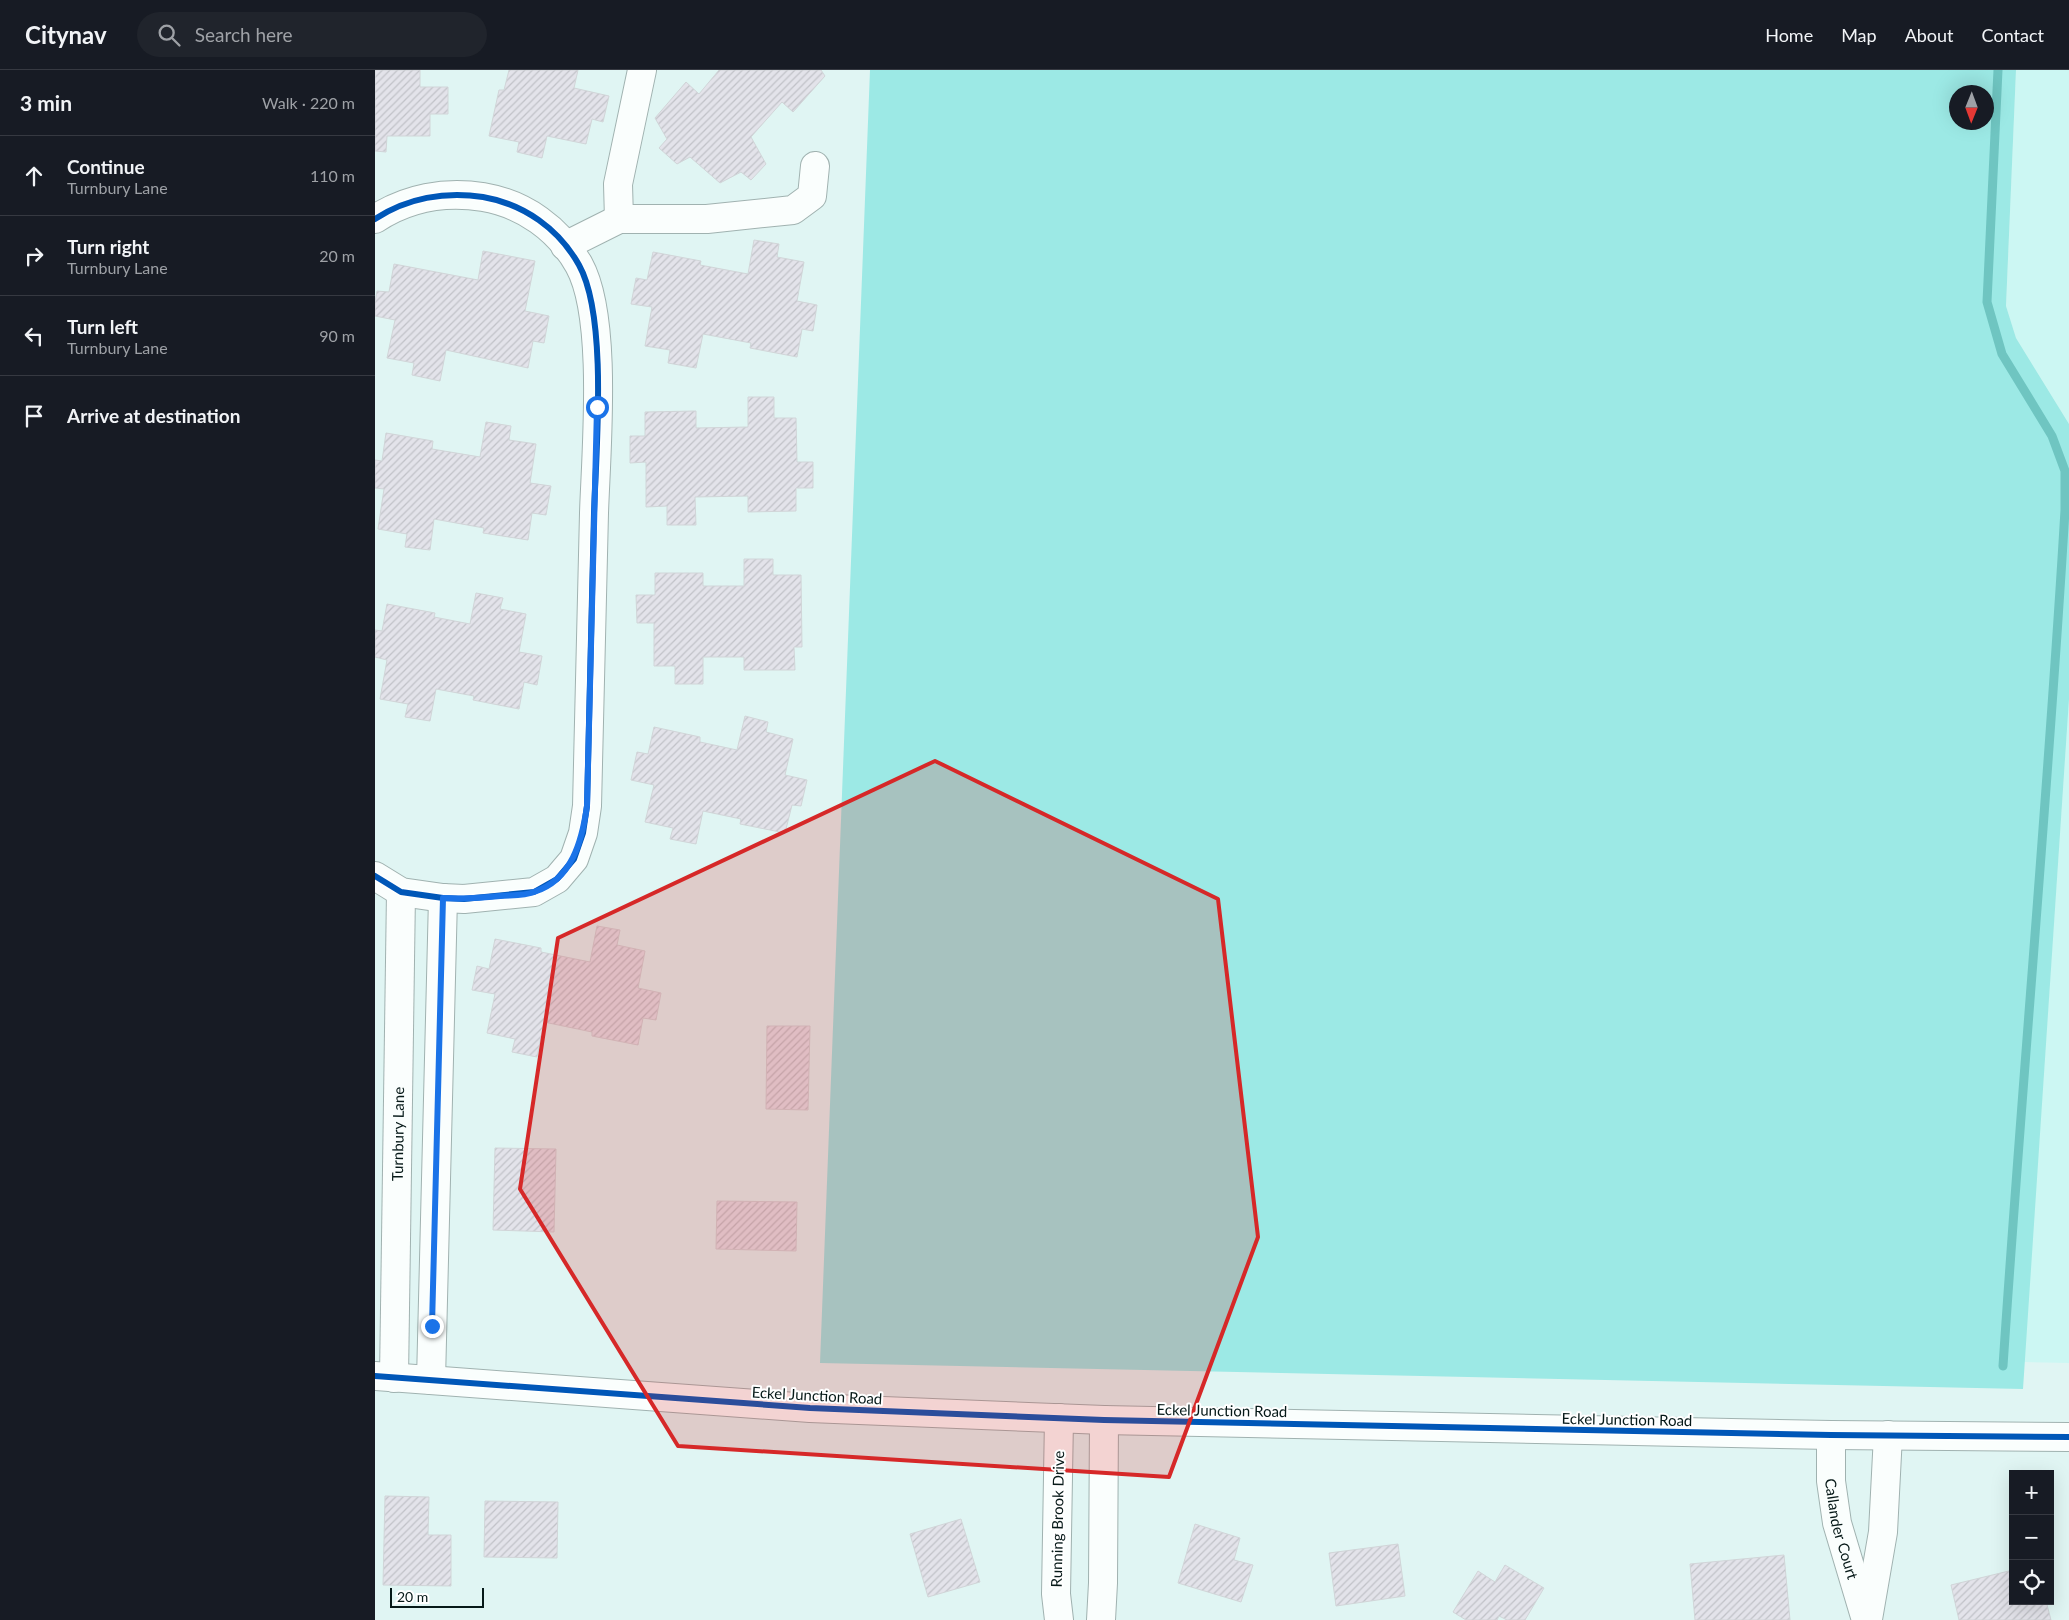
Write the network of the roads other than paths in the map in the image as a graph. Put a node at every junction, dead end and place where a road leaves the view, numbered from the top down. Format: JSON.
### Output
{"nodes":[{"id":1,"x":642,"y":70,"type":"edge"},
{"id":2,"x":815,"y":166,"type":"dead end"},
{"id":3,"x":375,"y":219,"type":"edge"},
{"id":4,"x":619,"y":219,"type":"junction"},
{"id":5,"x":565,"y":246,"type":"junction"},
{"id":6,"x":375,"y":876,"type":"edge"},
{"id":7,"x":401,"y":892,"type":"junction"},
{"id":8,"x":443,"y":898,"type":"junction"},
{"id":9,"x":385,"y":1377,"type":"edge"},
{"id":10,"x":431,"y":1380,"type":"junction"},
{"id":11,"x":1059,"y":1418,"type":"junction"},
{"id":12,"x":1104,"y":1420,"type":"junction"},
{"id":13,"x":1831,"y":1435,"type":"junction"},
{"id":14,"x":1888,"y":1436,"type":"junction"},
{"id":15,"x":2069,"y":1437,"type":"edge"},
{"id":16,"x":1059,"y":1620,"type":"edge"},
{"id":17,"x":1101,"y":1620,"type":"edge"},
{"id":18,"x":1867,"y":1620,"type":"edge"}],
"edges":[{"from":1,"to":4,"type":"street"},
{"from":2,"to":4,"type":"street"},
{"from":3,"to":5,"type":"street"},
{"from":4,"to":5,"type":"street"},
{"from":5,"to":8,"type":"street"},
{"from":6,"to":7,"type":"street"},
{"from":7,"to":8,"type":"street"},
{"from":7,"to":9,"type":"street","name":"Turnbury Lane"},
{"from":8,"to":10,"type":"street"},
{"from":9,"to":10,"type":"street","name":"Eckel Junction Road"},
{"from":10,"to":11,"type":"street","name":"Eckel Junction Road"},
{"from":11,"to":12,"type":"street","name":"Eckel Junction Road"},
{"from":11,"to":16,"type":"street","name":"Running Brook Drive"},
{"from":12,"to":13,"type":"street","name":"Eckel Junction Road"},
{"from":12,"to":17,"type":"street"},
{"from":13,"to":14,"type":"street","name":"Eckel Junction Road"},
{"from":13,"to":18,"type":"street","name":"Callander Court"},
{"from":14,"to":15,"type":"street","name":"Eckel Junction Road"},
{"from":14,"to":18,"type":"street","name":"Callander Court"}]}
